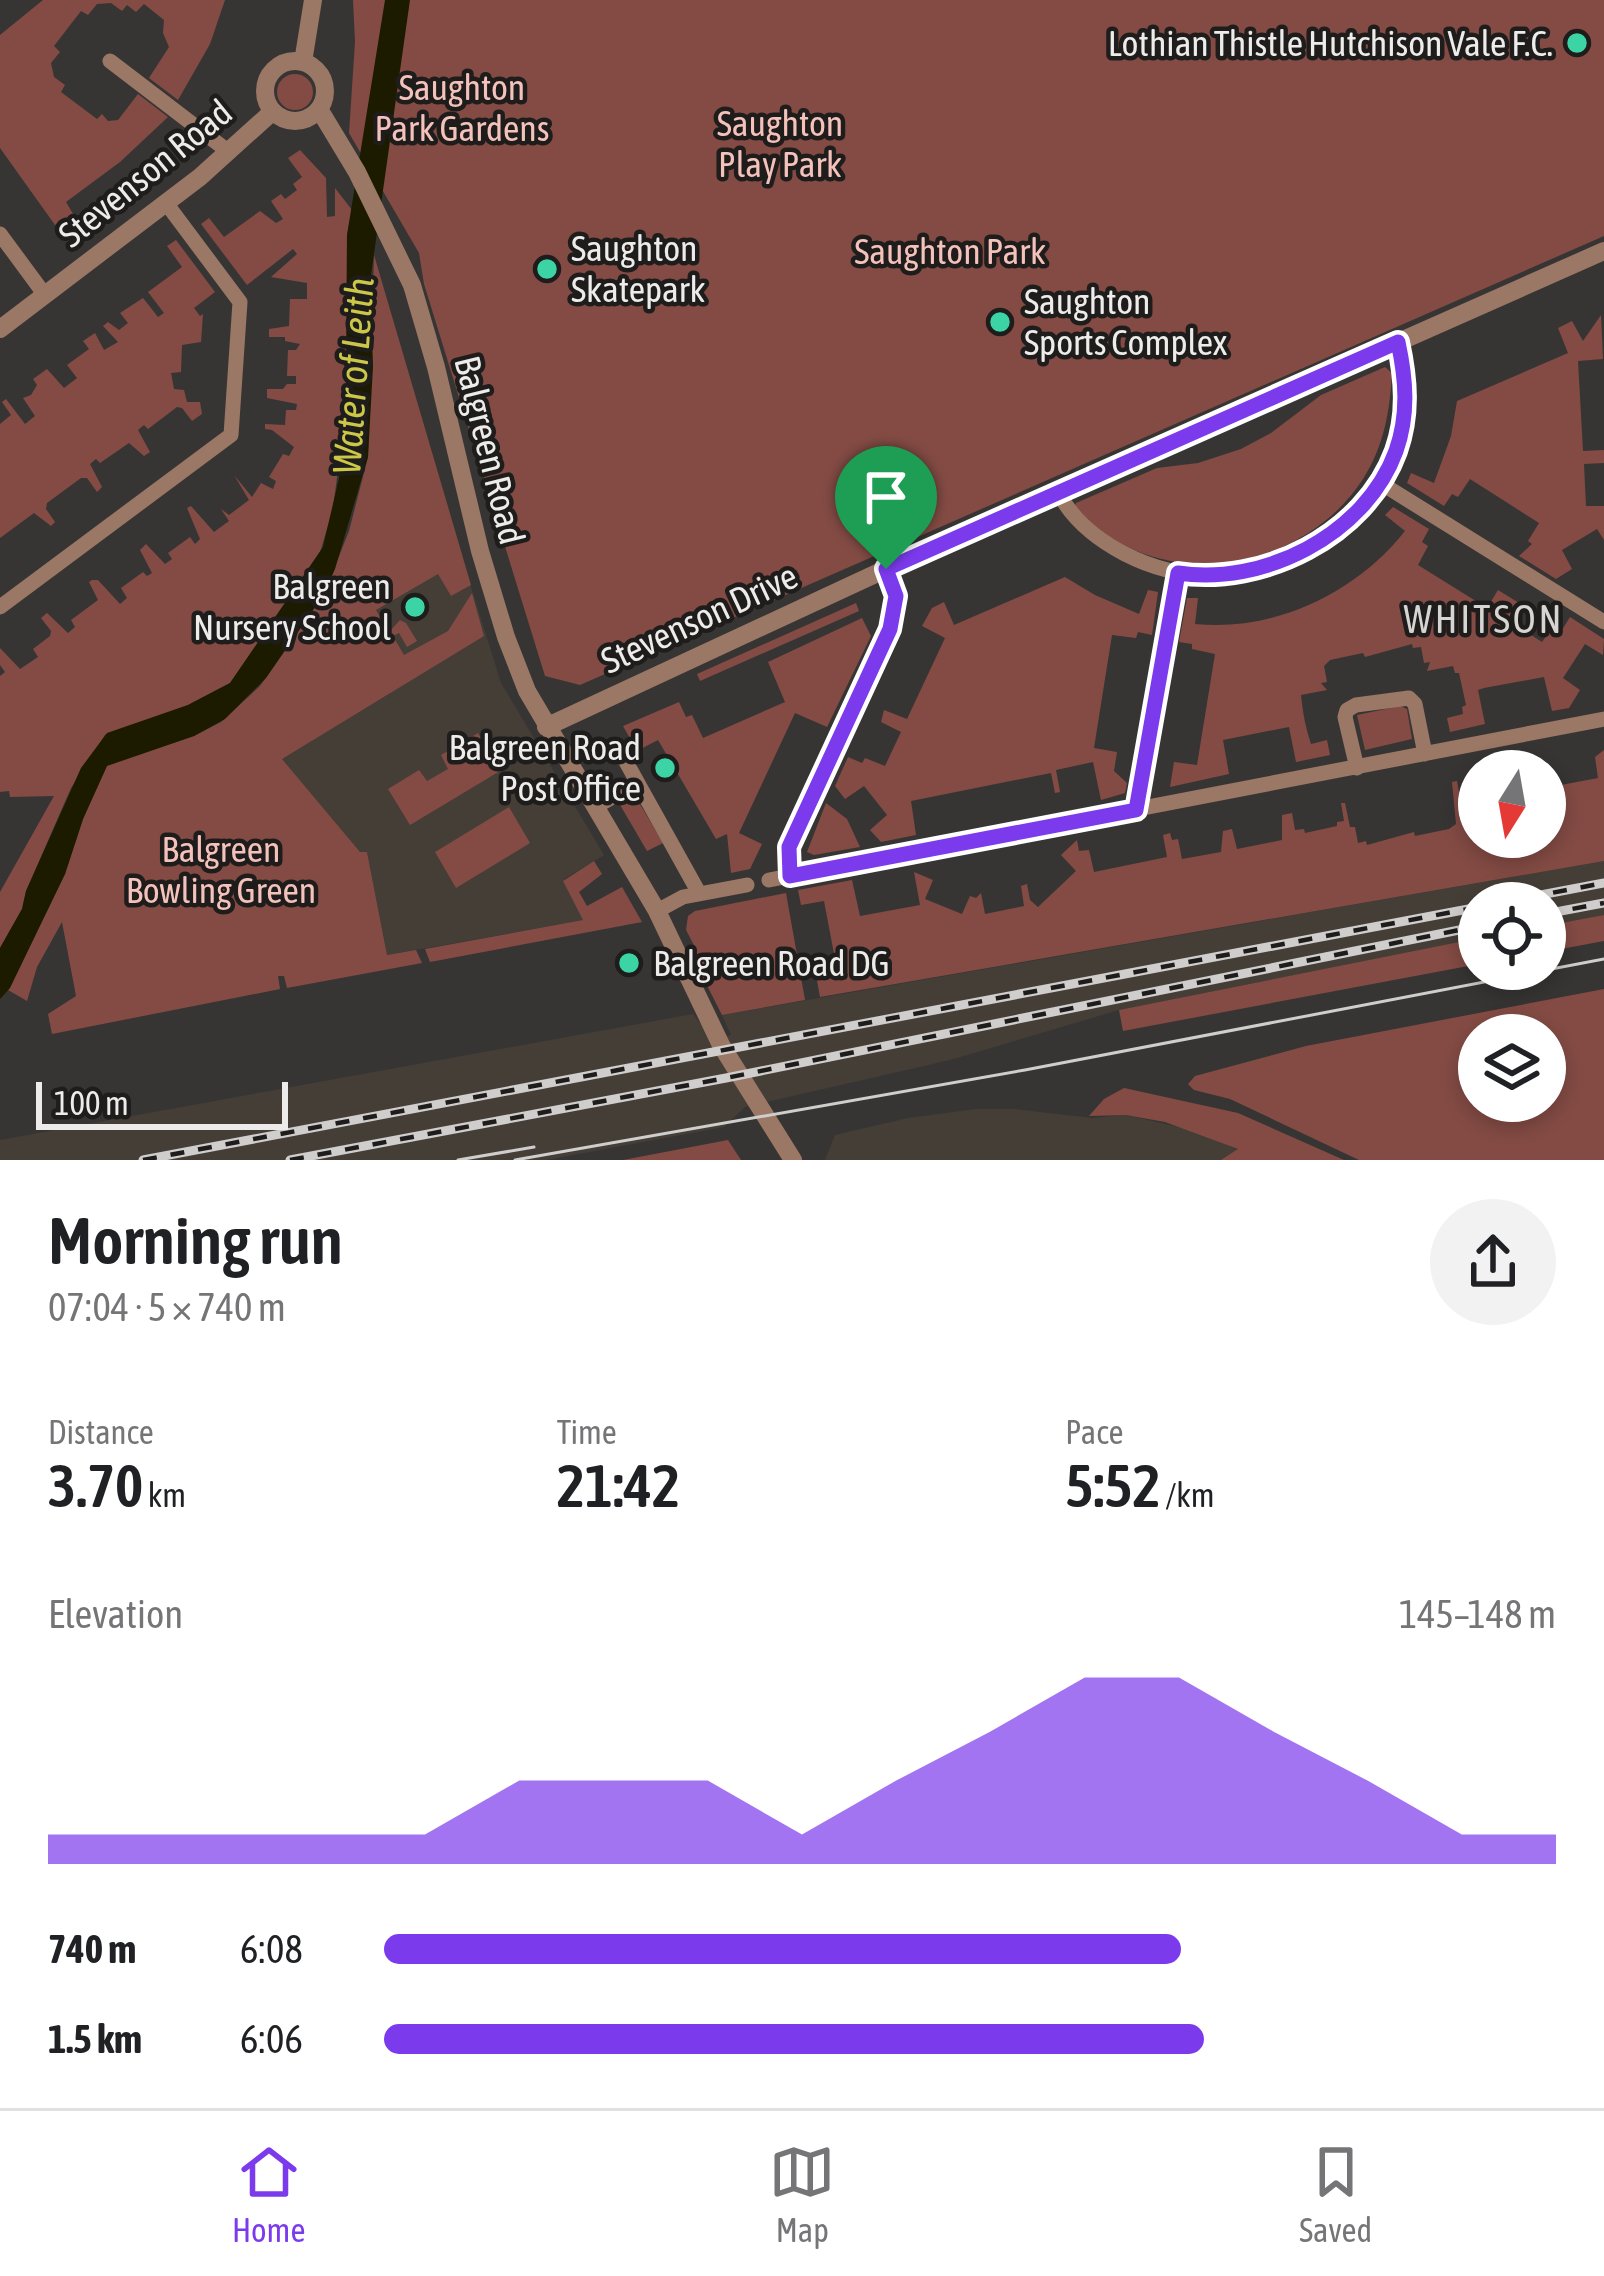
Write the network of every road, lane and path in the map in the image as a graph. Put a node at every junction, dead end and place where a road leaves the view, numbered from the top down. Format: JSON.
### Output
{"nodes":[{"id":1,"x":313,"y":0,"type":"edge"},
{"id":2,"x":110,"y":61,"type":"dead end"},
{"id":3,"x":303,"y":62,"type":"junction"},
{"id":4,"x":319,"y":109,"type":"junction"},
{"id":5,"x":272,"y":112,"type":"junction"},
{"id":6,"x":229,"y":152,"type":"junction"},
{"id":7,"x":166,"y":203,"type":"junction"},
{"id":8,"x":0,"y":234,"type":"edge"},
{"id":9,"x":1604,"y":251,"type":"edge"},
{"id":10,"x":45,"y":295,"type":"junction"},
{"id":11,"x":0,"y":328,"type":"edge"},
{"id":12,"x":1398,"y":342,"type":"junction"},
{"id":13,"x":1379,"y":482,"type":"junction"},
{"id":14,"x":1058,"y":492,"type":"junction"},
{"id":15,"x":886,"y":569,"type":"junction"},
{"id":16,"x":1178,"y":573,"type":"junction"},
{"id":17,"x":0,"y":607,"type":"edge"},
{"id":18,"x":1604,"y":622,"type":"edge"},
{"id":19,"x":1604,"y":719,"type":"edge"},
{"id":20,"x":546,"y":727,"type":"junction"},
{"id":21,"x":620,"y":751,"type":"dead end"},
{"id":22,"x":1425,"y":754,"type":"junction"},
{"id":23,"x":1357,"y":768,"type":"junction"},
{"id":24,"x":637,"y":783,"type":"junction"},
{"id":25,"x":595,"y":807,"type":"junction"},
{"id":26,"x":1136,"y":810,"type":"junction"},
{"id":27,"x":790,"y":876,"type":"junction"},
{"id":28,"x":769,"y":880,"type":"dead end"},
{"id":29,"x":747,"y":885,"type":"dead end"},
{"id":30,"x":699,"y":893,"type":"junction"},
{"id":31,"x":657,"y":910,"type":"junction"},
{"id":32,"x":793,"y":1160,"type":"edge"}],
"edges":[{"from":1,"to":3,"type":"street"},
{"from":2,"to":6,"type":"street"},
{"from":3,"to":4,"type":"street"},
{"from":3,"to":5,"type":"street"},
{"from":4,"to":5,"type":"street"},
{"from":4,"to":20,"type":"street","name":"Balgreen Road"},
{"from":5,"to":6,"type":"street","name":"Stevenson Road"},
{"from":6,"to":7,"type":"street","name":"Stevenson Road"},
{"from":7,"to":10,"type":"street","name":"Stevenson Road"},
{"from":7,"to":17,"type":"street"},
{"from":8,"to":10,"type":"street"},
{"from":9,"to":12,"type":"street","name":"Stevenson Drive"},
{"from":10,"to":11,"type":"street","name":"Stevenson Road"},
{"from":12,"to":13,"type":"street"},
{"from":12,"to":14,"type":"street","name":"Stevenson Drive"},
{"from":13,"to":16,"type":"street"},
{"from":13,"to":18,"type":"street"},
{"from":14,"to":15,"type":"street","name":"Stevenson Drive"},
{"from":14,"to":16,"type":"street"},
{"from":15,"to":20,"type":"street","name":"Stevenson Drive"},
{"from":15,"to":27,"type":"street"},
{"from":16,"to":26,"type":"street"},
{"from":19,"to":22,"type":"street"},
{"from":20,"to":25,"type":"street","name":"Balgreen Road"},
{"from":21,"to":24,"type":"street"},
{"from":22,"to":23,"type":"street"},
{"from":22,"to":23,"type":"street"},
{"from":23,"to":26,"type":"street"},
{"from":24,"to":25,"type":"street"},
{"from":24,"to":30,"type":"street"},
{"from":25,"to":31,"type":"street","name":"Balgreen Road"},
{"from":26,"to":27,"type":"street"},
{"from":27,"to":28,"type":"street"},
{"from":29,"to":30,"type":"street"},
{"from":30,"to":31,"type":"street"},
{"from":31,"to":32,"type":"street","name":"Balgreen Road"}]}
